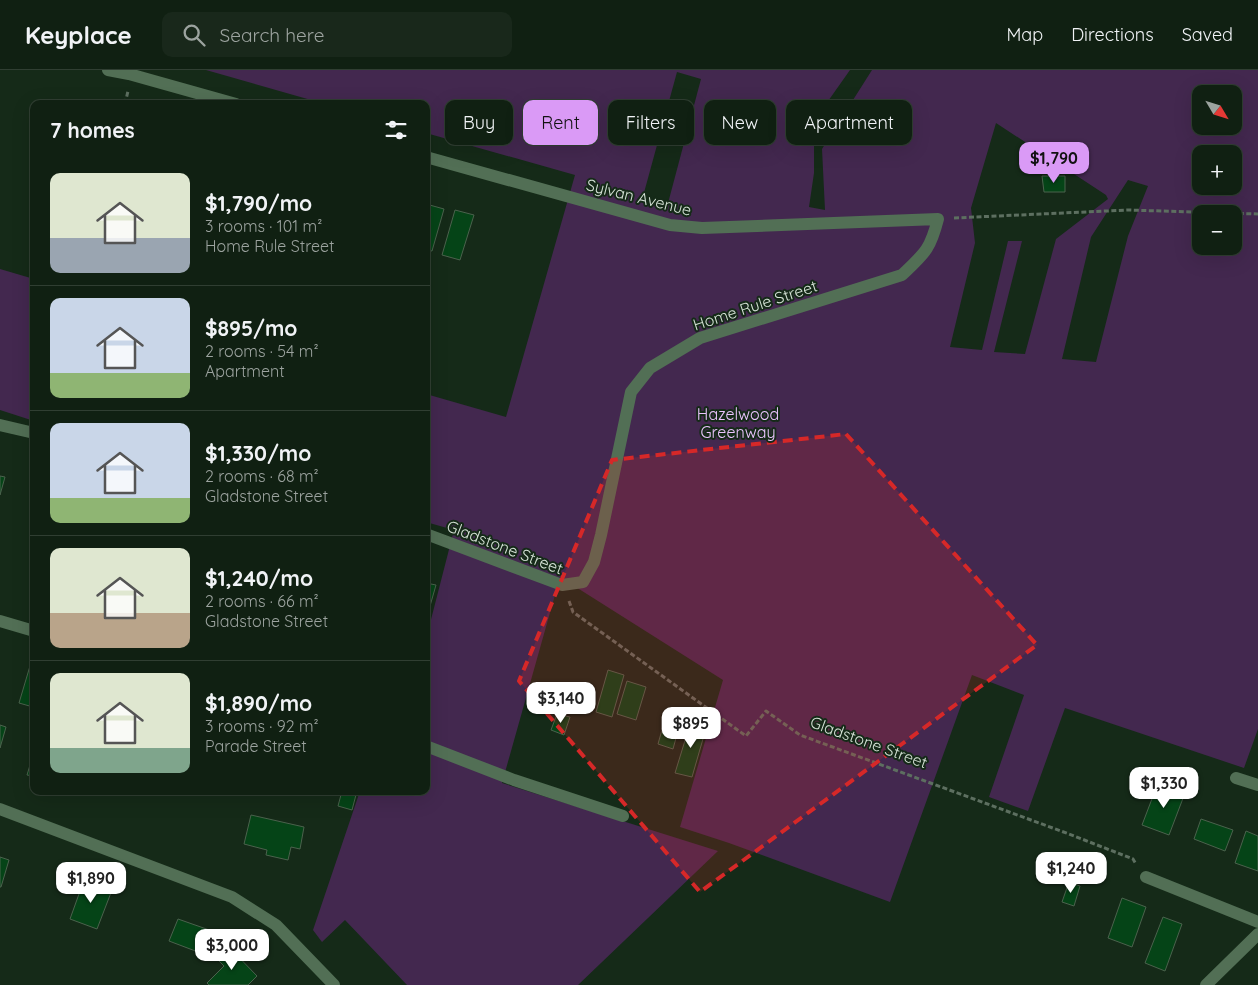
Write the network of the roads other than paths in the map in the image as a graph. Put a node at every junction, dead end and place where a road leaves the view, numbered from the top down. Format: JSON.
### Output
{"nodes":[{"id":1,"x":108,"y":70,"type":"edge"},
{"id":2,"x":222,"y":100,"type":"edge"},
{"id":3,"x":430,"y":158,"type":"edge"},
{"id":4,"x":938,"y":219,"type":"joint"},
{"id":5,"x":0,"y":425,"type":"edge"},
{"id":6,"x":30,"y":432,"type":"edge"},
{"id":7,"x":430,"y":536,"type":"edge"},
{"id":8,"x":562,"y":585,"type":"joint"},
{"id":9,"x":0,"y":621,"type":"edge"},
{"id":10,"x":30,"y":630,"type":"edge"},
{"id":11,"x":430,"y":747,"type":"edge"},
{"id":12,"x":1236,"y":778,"type":"dead end"},
{"id":13,"x":1258,"y":785,"type":"edge"},
{"id":14,"x":0,"y":809,"type":"edge"},
{"id":15,"x":622,"y":816,"type":"dead end"},
{"id":16,"x":1146,"y":877,"type":"dead end"},
{"id":17,"x":1258,"y":922,"type":"edge"},
{"id":18,"x":1258,"y":934,"type":"edge"},
{"id":19,"x":334,"y":985,"type":"edge"},
{"id":20,"x":1206,"y":985,"type":"edge"}],
"edges":[{"from":1,"to":2,"type":"street"},
{"from":3,"to":4,"type":"street","name":"Sylvan Avenue"},
{"from":4,"to":8,"type":"street","name":"Home Rule Street"},
{"from":5,"to":6,"type":"street"},
{"from":7,"to":8,"type":"street","name":"Gladstone Street"},
{"from":9,"to":10,"type":"street"},
{"from":11,"to":15,"type":"street"},
{"from":12,"to":13,"type":"street"},
{"from":14,"to":19,"type":"street"},
{"from":16,"to":17,"type":"street"},
{"from":18,"to":20,"type":"street"}]}
